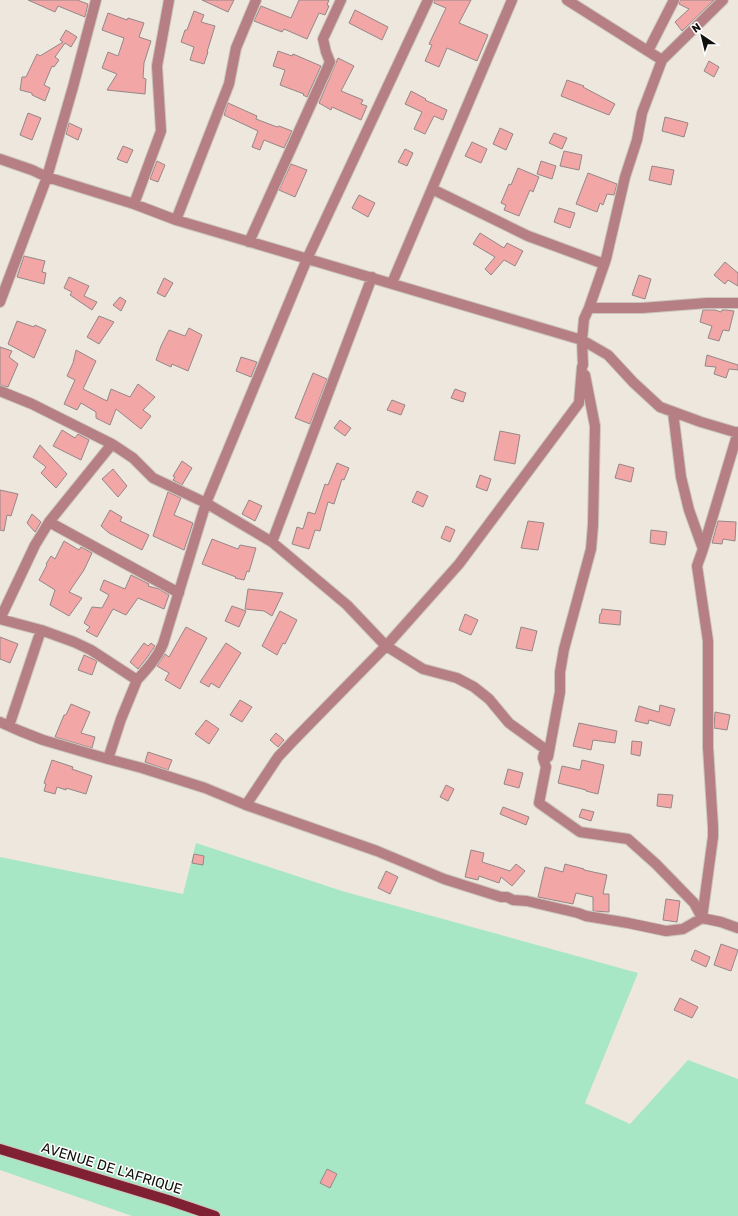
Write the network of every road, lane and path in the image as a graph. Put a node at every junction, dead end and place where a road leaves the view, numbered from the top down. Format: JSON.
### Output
{"nodes":[{"id":1,"x":96,"y":0,"type":"edge"},
{"id":2,"x":169,"y":0,"type":"edge"},
{"id":3,"x":256,"y":0,"type":"edge"},
{"id":4,"x":341,"y":0,"type":"edge"},
{"id":5,"x":428,"y":0,"type":"edge"},
{"id":6,"x":512,"y":0,"type":"edge"},
{"id":7,"x":566,"y":0,"type":"edge"},
{"id":8,"x":674,"y":0,"type":"edge"},
{"id":9,"x":723,"y":0,"type":"edge"},
{"id":10,"x":648,"y":51,"type":"junction"},
{"id":11,"x":662,"y":60,"type":"junction"},
{"id":12,"x":0,"y":159,"type":"edge"},
{"id":13,"x":47,"y":176,"type":"junction"},
{"id":14,"x":432,"y":189,"type":"junction"},
{"id":15,"x":134,"y":204,"type":"junction"},
{"id":16,"x":176,"y":220,"type":"junction"},
{"id":17,"x":249,"y":242,"type":"junction"},
{"id":18,"x":307,"y":259,"type":"junction"},
{"id":19,"x":604,"y":264,"type":"junction"},
{"id":20,"x":372,"y":277,"type":"junction"},
{"id":21,"x":392,"y":283,"type":"junction"},
{"id":22,"x":0,"y":302,"type":"edge"},
{"id":23,"x":738,"y":303,"type":"edge"},
{"id":24,"x":589,"y":308,"type":"junction"},
{"id":25,"x":582,"y":340,"type":"junction"},
{"id":26,"x":583,"y":365,"type":"junction"},
{"id":27,"x":0,"y":391,"type":"edge"},
{"id":28,"x":673,"y":412,"type":"junction"},
{"id":29,"x":738,"y":433,"type":"edge"},
{"id":30,"x":112,"y":444,"type":"junction"},
{"id":31,"x":206,"y":503,"type":"junction"},
{"id":32,"x":49,"y":522,"type":"junction"},
{"id":33,"x":272,"y":542,"type":"junction"},
{"id":34,"x":702,"y":549,"type":"junction"},
{"id":35,"x":179,"y":593,"type":"junction"},
{"id":36,"x":0,"y":619,"type":"edge"},
{"id":37,"x":41,"y":630,"type":"junction"},
{"id":38,"x":386,"y":646,"type":"junction"},
{"id":39,"x":137,"y":680,"type":"junction"},
{"id":40,"x":4,"y":724,"type":"edge"},
{"id":41,"x":108,"y":759,"type":"junction"},
{"id":42,"x":546,"y":767,"type":"junction"},
{"id":43,"x":246,"y":805,"type":"junction"},
{"id":44,"x":702,"y":918,"type":"junction"},
{"id":45,"x":738,"y":928,"type":"edge"},
{"id":46,"x":0,"y":1149,"type":"edge"},
{"id":47,"x":215,"y":1216,"type":"edge"}],
"edges":[{"from":1,"to":13,"type":"street"},
{"from":2,"to":15,"type":"street"},
{"from":3,"to":16,"type":"street"},
{"from":4,"to":17,"type":"street"},
{"from":5,"to":18,"type":"street"},
{"from":6,"to":14,"type":"street"},
{"from":7,"to":10,"type":"street"},
{"from":8,"to":10,"type":"street"},
{"from":9,"to":11,"type":"street"},
{"from":10,"to":11,"type":"street"},
{"from":11,"to":19,"type":"street"},
{"from":12,"to":13,"type":"street"},
{"from":13,"to":15,"type":"street"},
{"from":13,"to":22,"type":"street"},
{"from":14,"to":19,"type":"street"},
{"from":14,"to":21,"type":"street"},
{"from":15,"to":16,"type":"street"},
{"from":16,"to":17,"type":"street"},
{"from":17,"to":18,"type":"street"},
{"from":18,"to":20,"type":"street"},
{"from":18,"to":31,"type":"street"},
{"from":19,"to":24,"type":"street"},
{"from":20,"to":21,"type":"street"},
{"from":20,"to":33,"type":"street"},
{"from":21,"to":25,"type":"street"},
{"from":23,"to":24,"type":"street"},
{"from":24,"to":25,"type":"street"},
{"from":25,"to":26,"type":"street"},
{"from":25,"to":28,"type":"street"},
{"from":26,"to":38,"type":"street"},
{"from":26,"to":42,"type":"street"},
{"from":27,"to":30,"type":"street"},
{"from":28,"to":29,"type":"street"},
{"from":28,"to":34,"type":"street"},
{"from":29,"to":34,"type":"street"},
{"from":30,"to":31,"type":"street"},
{"from":30,"to":32,"type":"street"},
{"from":31,"to":33,"type":"street"},
{"from":31,"to":35,"type":"street"},
{"from":32,"to":35,"type":"street"},
{"from":32,"to":36,"type":"street"},
{"from":33,"to":38,"type":"street"},
{"from":34,"to":44,"type":"street"},
{"from":35,"to":39,"type":"street"},
{"from":36,"to":37,"type":"street"},
{"from":37,"to":39,"type":"street"},
{"from":37,"to":40,"type":"street"},
{"from":38,"to":42,"type":"street"},
{"from":38,"to":43,"type":"street"},
{"from":39,"to":41,"type":"street"},
{"from":40,"to":41,"type":"street"},
{"from":41,"to":43,"type":"street"},
{"from":42,"to":44,"type":"street"},
{"from":43,"to":44,"type":"street"},
{"from":44,"to":45,"type":"street"},
{"from":46,"to":47,"type":"main road","name":"AVENUE DE L'AFRIQUE"}]}
